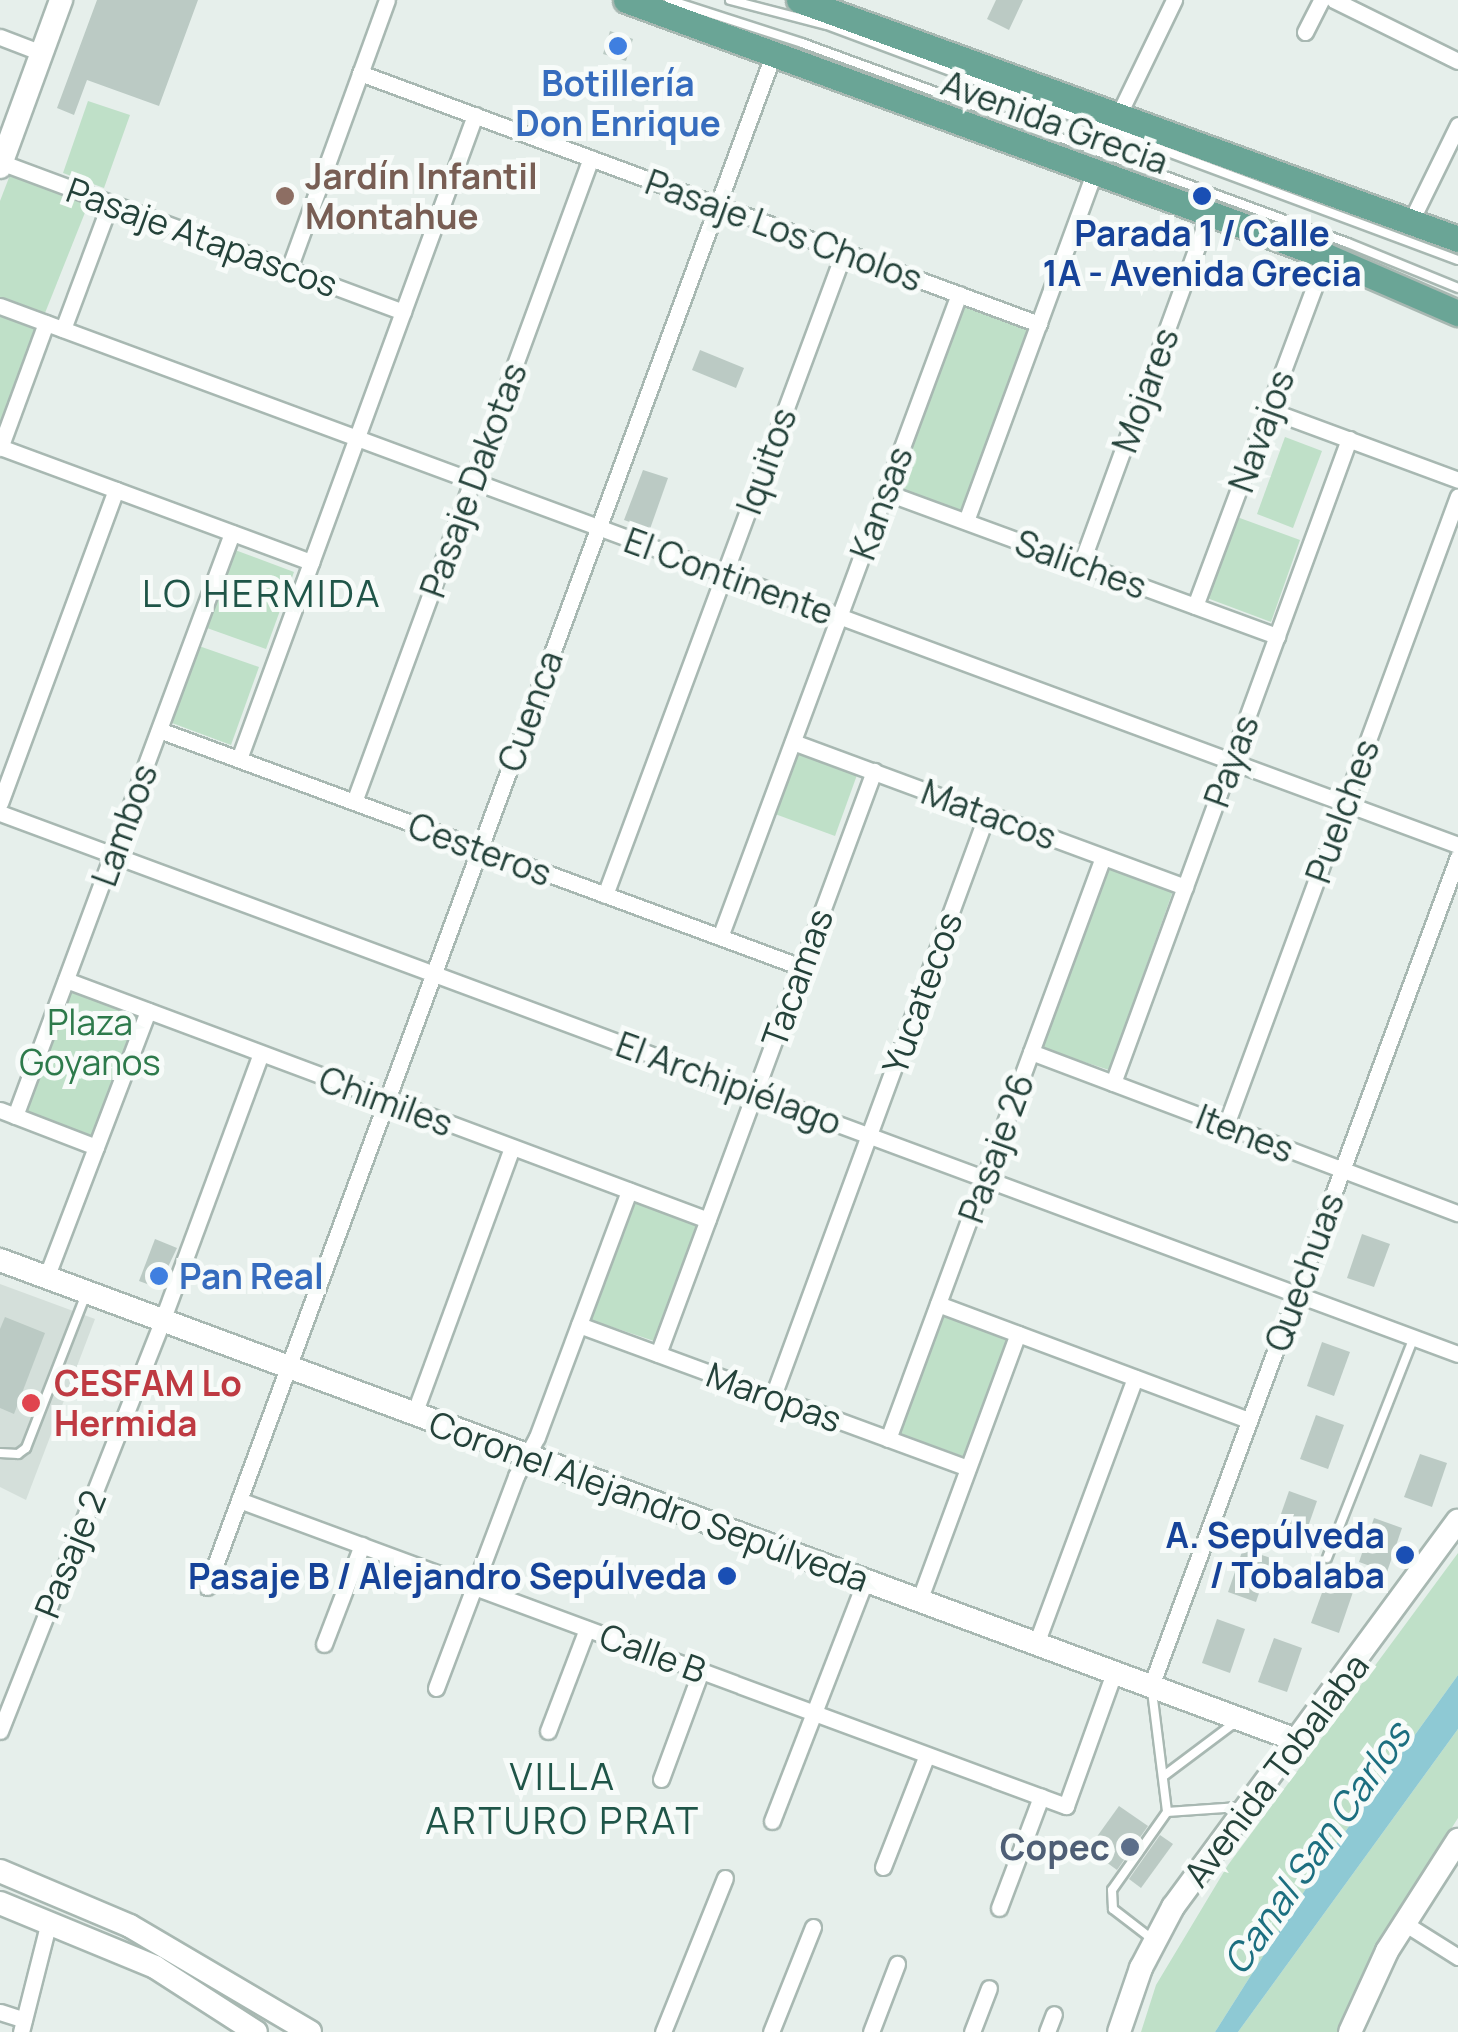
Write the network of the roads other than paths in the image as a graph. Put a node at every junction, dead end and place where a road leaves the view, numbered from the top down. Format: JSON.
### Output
{"nodes":[{"id":1,"x":61,"y":0,"type":"edge"},
{"id":2,"x":388,"y":0,"type":"edge"},
{"id":3,"x":626,"y":0,"type":"edge"},
{"id":4,"x":669,"y":0,"type":"edge"},
{"id":5,"x":730,"y":0,"type":"edge"},
{"id":6,"x":799,"y":0,"type":"edge"},
{"id":7,"x":1174,"y":0,"type":"edge"},
{"id":8,"x":1321,"y":0,"type":"edge"},
{"id":9,"x":1334,"y":0,"type":"edge"},
{"id":10,"x":839,"y":7,"type":"edge"},
{"id":11,"x":1305,"y":32,"type":"dead end"},
{"id":12,"x":0,"y":37,"type":"edge"},
{"id":13,"x":42,"y":53,"type":"junction"},
{"id":14,"x":773,"y":56,"type":"junction"},
{"id":15,"x":1458,"y":61,"type":"edge"},
{"id":16,"x":360,"y":73,"type":"junction"},
{"id":17,"x":1120,"y":112,"type":"junction"},
{"id":18,"x":476,"y":116,"type":"junction"},
{"id":19,"x":1458,"y":125,"type":"edge"},
{"id":20,"x":592,"y":158,"type":"junction"},
{"id":21,"x":0,"y":164,"type":"edge"},
{"id":22,"x":1094,"y":174,"type":"junction"},
{"id":23,"x":110,"y":202,"type":"junction"},
{"id":24,"x":718,"y":205,"type":"junction"},
{"id":25,"x":1209,"y":215,"type":"junction"},
{"id":26,"x":1412,"y":218,"type":"junction"},
{"id":27,"x":1458,"y":230,"type":"edge"},
{"id":28,"x":1458,"y":240,"type":"edge"},
{"id":29,"x":844,"y":252,"type":"junction"},
{"id":30,"x":1326,"y":256,"type":"junction"},
{"id":31,"x":1458,"y":260,"type":"edge"},
{"id":32,"x":289,"y":269,"type":"junction"},
{"id":33,"x":1458,"y":288,"type":"edge"},
{"id":34,"x":959,"y":294,"type":"junction"},
{"id":35,"x":0,"y":306,"type":"edge"},
{"id":36,"x":403,"y":312,"type":"junction"},
{"id":37,"x":1458,"y":314,"type":"edge"},
{"id":38,"x":46,"y":323,"type":"junction"},
{"id":39,"x":1039,"y":324,"type":"junction"},
{"id":40,"x":63,"y":329,"type":"junction"},
{"id":41,"x":1268,"y":410,"type":"junction"},
{"id":42,"x":357,"y":438,"type":"junction"},
{"id":43,"x":1349,"y":440,"type":"junction"},
{"id":44,"x":0,"y":448,"type":"edge"},
{"id":45,"x":1458,"y":480,"type":"edge"},
{"id":46,"x":472,"y":481,"type":"junction"},
{"id":47,"x":116,"y":490,"type":"junction"},
{"id":48,"x":885,"y":492,"type":"junction"},
{"id":49,"x":1458,"y":496,"type":"edge"},
{"id":50,"x":966,"y":521,"type":"junction"},
{"id":51,"x":598,"y":527,"type":"junction"},
{"id":52,"x":232,"y":533,"type":"junction"},
{"id":53,"x":312,"y":562,"type":"junction"},
{"id":54,"x":1081,"y":564,"type":"junction"},
{"id":55,"x":724,"y":574,"type":"junction"},
{"id":56,"x":1195,"y":606,"type":"junction"},
{"id":57,"x":839,"y":616,"type":"junction"},
{"id":58,"x":1277,"y":636,"type":"junction"},
{"id":59,"x":159,"y":730,"type":"junction"},
{"id":60,"x":793,"y":742,"type":"junction"},
{"id":61,"x":239,"y":759,"type":"junction"},
{"id":62,"x":1231,"y":761,"type":"junction"},
{"id":63,"x":874,"y":772,"type":"junction"},
{"id":64,"x":354,"y":802,"type":"junction"},
{"id":65,"x":0,"y":803,"type":"edge"},
{"id":66,"x":1344,"y":804,"type":"junction"},
{"id":67,"x":0,"y":813,"type":"edge"},
{"id":68,"x":987,"y":814,"type":"junction"},
{"id":69,"x":1458,"y":845,"type":"edge"},
{"id":70,"x":480,"y":848,"type":"junction"},
{"id":71,"x":112,"y":854,"type":"junction"},
{"id":72,"x":1103,"y":857,"type":"junction"},
{"id":73,"x":1458,"y":858,"type":"edge"},
{"id":74,"x":1185,"y":888,"type":"junction"},
{"id":75,"x":605,"y":895,"type":"junction"},
{"id":76,"x":720,"y":937,"type":"junction"},
{"id":77,"x":801,"y":967,"type":"junction"},
{"id":78,"x":434,"y":974,"type":"junction"},
{"id":79,"x":66,"y":980,"type":"junction"},
{"id":80,"x":148,"y":1011,"type":"junction"},
{"id":81,"x":1031,"y":1052,"type":"junction"},
{"id":82,"x":261,"y":1054,"type":"junction"},
{"id":83,"x":1113,"y":1083,"type":"junction"},
{"id":84,"x":755,"y":1093,"type":"junction"},
{"id":85,"x":386,"y":1101,"type":"junction"},
{"id":86,"x":8,"y":1113,"type":"edge"},
{"id":87,"x":1226,"y":1126,"type":"junction"},
{"id":88,"x":869,"y":1135,"type":"junction"},
{"id":89,"x":96,"y":1147,"type":"junction"},
{"id":90,"x":512,"y":1147,"type":"junction"},
{"id":91,"x":1342,"y":1170,"type":"junction"},
{"id":92,"x":985,"y":1178,"type":"junction"},
{"id":93,"x":628,"y":1190,"type":"junction"},
{"id":94,"x":1458,"y":1213,"type":"edge"},
{"id":95,"x":708,"y":1220,"type":"junction"},
{"id":96,"x":0,"y":1260,"type":"edge"},
{"id":97,"x":46,"y":1278,"type":"junction"},
{"id":98,"x":87,"y":1292,"type":"junction"},
{"id":99,"x":1296,"y":1294,"type":"junction"},
{"id":100,"x":938,"y":1304,"type":"junction"},
{"id":101,"x":162,"y":1320,"type":"junction"},
{"id":102,"x":579,"y":1325,"type":"junction"},
{"id":103,"x":1018,"y":1334,"type":"junction"},
{"id":104,"x":1414,"y":1337,"type":"junction"},
{"id":105,"x":658,"y":1354,"type":"junction"},
{"id":106,"x":1458,"y":1354,"type":"edge"},
{"id":107,"x":288,"y":1367,"type":"junction"},
{"id":108,"x":1135,"y":1378,"type":"junction"},
{"id":109,"x":773,"y":1396,"type":"junction"},
{"id":110,"x":414,"y":1414,"type":"junction"},
{"id":111,"x":1249,"y":1420,"type":"junction"},
{"id":112,"x":888,"y":1439,"type":"junction"},
{"id":113,"x":0,"y":1453,"type":"edge"},
{"id":114,"x":528,"y":1456,"type":"junction"},
{"id":115,"x":968,"y":1468,"type":"junction"},
{"id":116,"x":239,"y":1500,"type":"junction"},
{"id":117,"x":1458,"y":1521,"type":"edge"},
{"id":118,"x":362,"y":1546,"type":"junction"},
{"id":119,"x":1327,"y":1558,"type":"dead end"},
{"id":120,"x":866,"y":1581,"type":"junction"},
{"id":121,"x":207,"y":1586,"type":"dead end"},
{"id":122,"x":474,"y":1587,"type":"junction"},
{"id":123,"x":919,"y":1601,"type":"junction"},
{"id":124,"x":587,"y":1629,"type":"junction"},
{"id":125,"x":324,"y":1644,"type":"dead end"},
{"id":126,"x":1036,"y":1644,"type":"junction"},
{"id":127,"x":701,"y":1671,"type":"junction"},
{"id":128,"x":1114,"y":1673,"type":"junction"},
{"id":129,"x":1151,"y":1686,"type":"junction"},
{"id":130,"x":436,"y":1688,"type":"dead end"},
{"id":131,"x":814,"y":1713,"type":"junction"},
{"id":132,"x":1240,"y":1720,"type":"junction"},
{"id":133,"x":0,"y":1731,"type":"edge"},
{"id":134,"x":548,"y":1731,"type":"dead end"},
{"id":135,"x":1299,"y":1742,"type":"junction"},
{"id":136,"x":926,"y":1754,"type":"junction"},
{"id":137,"x":1165,"y":1775,"type":"junction"},
{"id":138,"x":661,"y":1779,"type":"dead end"},
{"id":139,"x":1041,"y":1797,"type":"junction"},
{"id":140,"x":1248,"y":1807,"type":"junction"},
{"id":141,"x":1167,"y":1812,"type":"junction"},
{"id":142,"x":772,"y":1821,"type":"dead end"},
{"id":143,"x":1458,"y":1840,"type":"edge"},
{"id":144,"x":883,"y":1867,"type":"dead end"},
{"id":145,"x":0,"y":1870,"type":"edge"},
{"id":146,"x":726,"y":1878,"type":"dead end"},
{"id":147,"x":32,"y":1883,"type":"junction"},
{"id":148,"x":0,"y":1902,"type":"edge"},
{"id":149,"x":999,"y":1908,"type":"dead end"},
{"id":150,"x":24,"y":1912,"type":"junction"},
{"id":151,"x":49,"y":1921,"type":"junction"},
{"id":152,"x":1404,"y":1923,"type":"junction"},
{"id":153,"x":813,"y":1927,"type":"dead end"},
{"id":154,"x":1154,"y":1940,"type":"junction"},
{"id":155,"x":1458,"y":1956,"type":"edge"},
{"id":156,"x":897,"y":1964,"type":"dead end"},
{"id":157,"x":989,"y":1988,"type":"dead end"},
{"id":158,"x":0,"y":2012,"type":"edge"},
{"id":159,"x":1054,"y":2014,"type":"dead end"},
{"id":160,"x":22,"y":2026,"type":"edge"},
{"id":161,"x":256,"y":2032,"type":"edge"},
{"id":162,"x":310,"y":2032,"type":"edge"},
{"id":163,"x":664,"y":2032,"type":"edge"},
{"id":164,"x":772,"y":2032,"type":"edge"},
{"id":165,"x":871,"y":2032,"type":"edge"},
{"id":166,"x":972,"y":2032,"type":"edge"},
{"id":167,"x":1048,"y":2032,"type":"edge"},
{"id":168,"x":1119,"y":2032,"type":"edge"},
{"id":169,"x":1350,"y":2032,"type":"edge"}],
"edges":[{"from":1,"to":13,"type":"street"},
{"from":2,"to":16,"type":"street"},
{"from":3,"to":14,"type":"main road","name":"Avenida Grecia"},
{"from":4,"to":33,"type":"lane"},
{"from":5,"to":31,"type":"lane"},
{"from":6,"to":10,"type":"main road","name":"Avenida Grecia"},
{"from":7,"to":17,"type":"street"},
{"from":8,"to":11,"type":"street"},
{"from":9,"to":15,"type":"street"},
{"from":10,"to":17,"type":"main road","name":"Avenida Grecia"},
{"from":12,"to":13,"type":"street"},
{"from":13,"to":21,"type":"street"},
{"from":14,"to":22,"type":"main road","name":"Avenida Grecia"},
{"from":14,"to":24,"type":"street","name":"Cuenca"},
{"from":16,"to":18,"type":"street","name":"Pasaje Los Cholos"},
{"from":16,"to":32,"type":"street"},
{"from":17,"to":26,"type":"main road","name":"Avenida Grecia"},
{"from":18,"to":20,"type":"street","name":"Pasaje Los Cholos"},
{"from":18,"to":36,"type":"street"},
{"from":19,"to":26,"type":"street"},
{"from":20,"to":24,"type":"street","name":"Pasaje Los Cholos"},
{"from":20,"to":46,"type":"street","name":"Pasaje Dakotas"},
{"from":21,"to":23,"type":"street","name":"Pasaje Atapascos"},
{"from":22,"to":25,"type":"main road","name":"Avenida Grecia"},
{"from":22,"to":39,"type":"street"},
{"from":23,"to":32,"type":"street","name":"Pasaje Atapascos"},
{"from":23,"to":40,"type":"street"},
{"from":24,"to":29,"type":"street","name":"Pasaje Los Cholos"},
{"from":24,"to":51,"type":"street","name":"Cuenca"},
{"from":25,"to":30,"type":"main road","name":"Avenida Grecia"},
{"from":25,"to":54,"type":"street","name":"Mojares"},
{"from":26,"to":27,"type":"lane"},
{"from":26,"to":28,"type":"main road","name":"Avenida Grecia"},
{"from":29,"to":34,"type":"street","name":"Pasaje Los Cholos"},
{"from":29,"to":55,"type":"street","name":"Iquitos"},
{"from":30,"to":37,"type":"main road","name":"Avenida Grecia"},
{"from":30,"to":41,"type":"street","name":"Navajos"},
{"from":32,"to":36,"type":"street","name":"Pasaje Atapascos"},
{"from":34,"to":39,"type":"street","name":"Pasaje Los Cholos"},
{"from":34,"to":48,"type":"street","name":"Kansas"},
{"from":35,"to":38,"type":"street","name":"El Continente"},
{"from":36,"to":42,"type":"street"},
{"from":38,"to":40,"type":"street","name":"El Continente"},
{"from":38,"to":44,"type":"street"},
{"from":39,"to":50,"type":"street"},
{"from":40,"to":42,"type":"street","name":"El Continente"},
{"from":41,"to":43,"type":"street"},
{"from":41,"to":56,"type":"street","name":"Navajos"},
{"from":42,"to":46,"type":"street","name":"El Continente"},
{"from":42,"to":53,"type":"street"},
{"from":43,"to":45,"type":"street"},
{"from":43,"to":58,"type":"street","name":"Payas"},
{"from":44,"to":47,"type":"street"},
{"from":46,"to":51,"type":"street","name":"El Continente"},
{"from":46,"to":64,"type":"street","name":"Pasaje Dakotas"},
{"from":47,"to":52,"type":"street"},
{"from":47,"to":65,"type":"street"},
{"from":48,"to":50,"type":"street","name":"Saliches"},
{"from":48,"to":57,"type":"street","name":"Kansas"},
{"from":49,"to":66,"type":"street","name":"Puelches"},
{"from":50,"to":54,"type":"street","name":"Saliches"},
{"from":51,"to":55,"type":"street","name":"El Continente"},
{"from":51,"to":70,"type":"street","name":"Cuenca"},
{"from":52,"to":53,"type":"street"},
{"from":52,"to":59,"type":"street","name":"Lambos"},
{"from":53,"to":61,"type":"street"},
{"from":54,"to":56,"type":"street","name":"Saliches"},
{"from":55,"to":57,"type":"street","name":"El Continente"},
{"from":55,"to":75,"type":"street","name":"Iquitos"},
{"from":56,"to":58,"type":"street","name":"Saliches"},
{"from":57,"to":60,"type":"street","name":"Kansas"},
{"from":57,"to":62,"type":"street","name":"El Continente"},
{"from":58,"to":62,"type":"street","name":"Payas"},
{"from":59,"to":61,"type":"street","name":"Cesteros"},
{"from":59,"to":71,"type":"street","name":"Lambos"},
{"from":60,"to":63,"type":"street","name":"Matacos"},
{"from":60,"to":76,"type":"street","name":"Kansas"},
{"from":61,"to":64,"type":"street","name":"Cesteros"},
{"from":62,"to":66,"type":"street","name":"El Continente"},
{"from":62,"to":74,"type":"street","name":"Payas"},
{"from":63,"to":68,"type":"street","name":"Matacos"},
{"from":63,"to":77,"type":"street","name":"Tacamas"},
{"from":64,"to":70,"type":"street","name":"Cesteros"},
{"from":66,"to":69,"type":"street","name":"El Continente"},
{"from":66,"to":87,"type":"street","name":"Puelches"},
{"from":67,"to":71,"type":"street","name":"El Archipiélago"},
{"from":68,"to":72,"type":"street","name":"Matacos"},
{"from":68,"to":88,"type":"street","name":"Yucatecos"},
{"from":70,"to":75,"type":"street","name":"Cesteros"},
{"from":70,"to":78,"type":"street","name":"Cuenca"},
{"from":71,"to":78,"type":"street","name":"El Archipiélago"},
{"from":71,"to":79,"type":"street","name":"Lambos"},
{"from":72,"to":74,"type":"street","name":"Matacos"},
{"from":72,"to":81,"type":"street","name":"Pasaje 26"},
{"from":73,"to":91,"type":"street","name":"Quechuas"},
{"from":74,"to":83,"type":"street","name":"Payas"},
{"from":75,"to":76,"type":"street","name":"Cesteros"},
{"from":76,"to":77,"type":"street","name":"Cesteros"},
{"from":77,"to":84,"type":"street","name":"Tacamas"},
{"from":78,"to":84,"type":"street","name":"El Archipiélago"},
{"from":78,"to":85,"type":"street","name":"Cuenca"},
{"from":79,"to":80,"type":"street","name":"Chimiles"},
{"from":79,"to":86,"type":"street","name":"Lambos"},
{"from":80,"to":82,"type":"street","name":"Chimiles"},
{"from":80,"to":89,"type":"street"},
{"from":81,"to":83,"type":"street","name":"Itenes"},
{"from":81,"to":92,"type":"street","name":"Pasaje 26"},
{"from":82,"to":85,"type":"street","name":"Chimiles"},
{"from":82,"to":101,"type":"street","name":"Pasaje 2"},
{"from":83,"to":87,"type":"street","name":"Itenes"},
{"from":84,"to":88,"type":"street","name":"El Archipiélago"},
{"from":84,"to":95,"type":"street","name":"Tacamas"},
{"from":85,"to":90,"type":"street","name":"Chimiles"},
{"from":85,"to":107,"type":"street","name":"Cuenca"},
{"from":86,"to":89,"type":"street"},
{"from":87,"to":91,"type":"street","name":"Itenes"},
{"from":88,"to":92,"type":"street","name":"El Archipiélago"},
{"from":88,"to":109,"type":"street","name":"Yucatecos"},
{"from":89,"to":97,"type":"street"},
{"from":90,"to":93,"type":"street","name":"Chimiles"},
{"from":90,"to":110,"type":"street"},
{"from":91,"to":94,"type":"street","name":"Itenes"},
{"from":91,"to":99,"type":"street","name":"Quechuas"},
{"from":92,"to":99,"type":"street","name":"El Archipiélago"},
{"from":92,"to":100,"type":"street","name":"Pasaje 26"},
{"from":93,"to":95,"type":"street","name":"Chimiles"},
{"from":93,"to":102,"type":"street"},
{"from":95,"to":105,"type":"street","name":"Tacamas"},
{"from":96,"to":97,"type":"street","name":"Coronel Alejandro Sepúlveda"},
{"from":97,"to":98,"type":"street","name":"Coronel Alejandro Sepúlveda"},
{"from":98,"to":101,"type":"street","name":"Coronel Alejandro Sepúlveda"},
{"from":98,"to":113,"type":"lane"},
{"from":99,"to":104,"type":"street","name":"El Archipiélago"},
{"from":99,"to":111,"type":"street","name":"Quechuas"},
{"from":100,"to":103,"type":"street"},
{"from":100,"to":112,"type":"street","name":"Pasaje 26"},
{"from":101,"to":107,"type":"street","name":"Coronel Alejandro Sepúlveda"},
{"from":101,"to":133,"type":"street","name":"Pasaje 2"},
{"from":102,"to":105,"type":"street","name":"Maropas"},
{"from":102,"to":114,"type":"street"},
{"from":103,"to":108,"type":"street"},
{"from":103,"to":115,"type":"street"},
{"from":104,"to":106,"type":"street","name":"El Archipiélago"},
{"from":104,"to":119,"type":"lane"},
{"from":105,"to":109,"type":"street","name":"Maropas"},
{"from":107,"to":110,"type":"street","name":"Coronel Alejandro Sepúlveda"},
{"from":107,"to":116,"type":"street","name":"Cuenca"},
{"from":108,"to":111,"type":"street"},
{"from":108,"to":126,"type":"street"},
{"from":109,"to":112,"type":"street","name":"Maropas"},
{"from":110,"to":114,"type":"street","name":"Coronel Alejandro Sepúlveda"},
{"from":111,"to":129,"type":"street","name":"Quechuas"},
{"from":112,"to":115,"type":"street","name":"Maropas"},
{"from":114,"to":120,"type":"street","name":"Coronel Alejandro Sepúlveda"},
{"from":114,"to":122,"type":"street"},
{"from":115,"to":123,"type":"street"},
{"from":116,"to":118,"type":"street","name":"Calle B"},
{"from":116,"to":121,"type":"street","name":"Cuenca"},
{"from":117,"to":135,"type":"street","name":"Avenida Tobalaba"},
{"from":118,"to":122,"type":"street","name":"Calle B"},
{"from":118,"to":125,"type":"street"},
{"from":120,"to":123,"type":"street","name":"Coronel Alejandro Sepúlveda"},
{"from":120,"to":131,"type":"street"},
{"from":122,"to":124,"type":"street","name":"Calle B"},
{"from":122,"to":130,"type":"street"},
{"from":123,"to":126,"type":"street","name":"Coronel Alejandro Sepúlveda"},
{"from":124,"to":127,"type":"street","name":"Calle B"},
{"from":124,"to":134,"type":"street"},
{"from":126,"to":128,"type":"street","name":"Coronel Alejandro Sepúlveda"},
{"from":127,"to":131,"type":"street","name":"Calle B"},
{"from":127,"to":138,"type":"street"},
{"from":128,"to":129,"type":"street","name":"Coronel Alejandro Sepúlveda"},
{"from":128,"to":139,"type":"street","name":"Calle B"},
{"from":129,"to":132,"type":"street","name":"Coronel Alejandro Sepúlveda"},
{"from":129,"to":137,"type":"lane"},
{"from":131,"to":136,"type":"street","name":"Calle B"},
{"from":131,"to":142,"type":"street"},
{"from":132,"to":135,"type":"street","name":"Coronel Alejandro Sepúlveda"},
{"from":132,"to":137,"type":"lane"},
{"from":135,"to":140,"type":"street","name":"Avenida Tobalaba"},
{"from":136,"to":139,"type":"street","name":"Calle B"},
{"from":136,"to":144,"type":"street"},
{"from":137,"to":141,"type":"lane"},
{"from":139,"to":149,"type":"street"},
{"from":140,"to":141,"type":"lane"},
{"from":140,"to":154,"type":"street","name":"Avenida Tobalaba"},
{"from":141,"to":154,"type":"lane"},
{"from":143,"to":152,"type":"street"},
{"from":145,"to":147,"type":"street"},
{"from":146,"to":163,"type":"street"},
{"from":147,"to":150,"type":"street"},
{"from":147,"to":162,"type":"street"},
{"from":148,"to":150,"type":"street"},
{"from":150,"to":151,"type":"street"},
{"from":151,"to":160,"type":"street"},
{"from":151,"to":161,"type":"street"},
{"from":152,"to":155,"type":"street"},
{"from":152,"to":169,"type":"street"},
{"from":153,"to":164,"type":"street"},
{"from":154,"to":168,"type":"street","name":"Avenida Tobalaba"},
{"from":156,"to":165,"type":"street"},
{"from":157,"to":166,"type":"street"},
{"from":158,"to":160,"type":"street"},
{"from":159,"to":167,"type":"street"}]}
